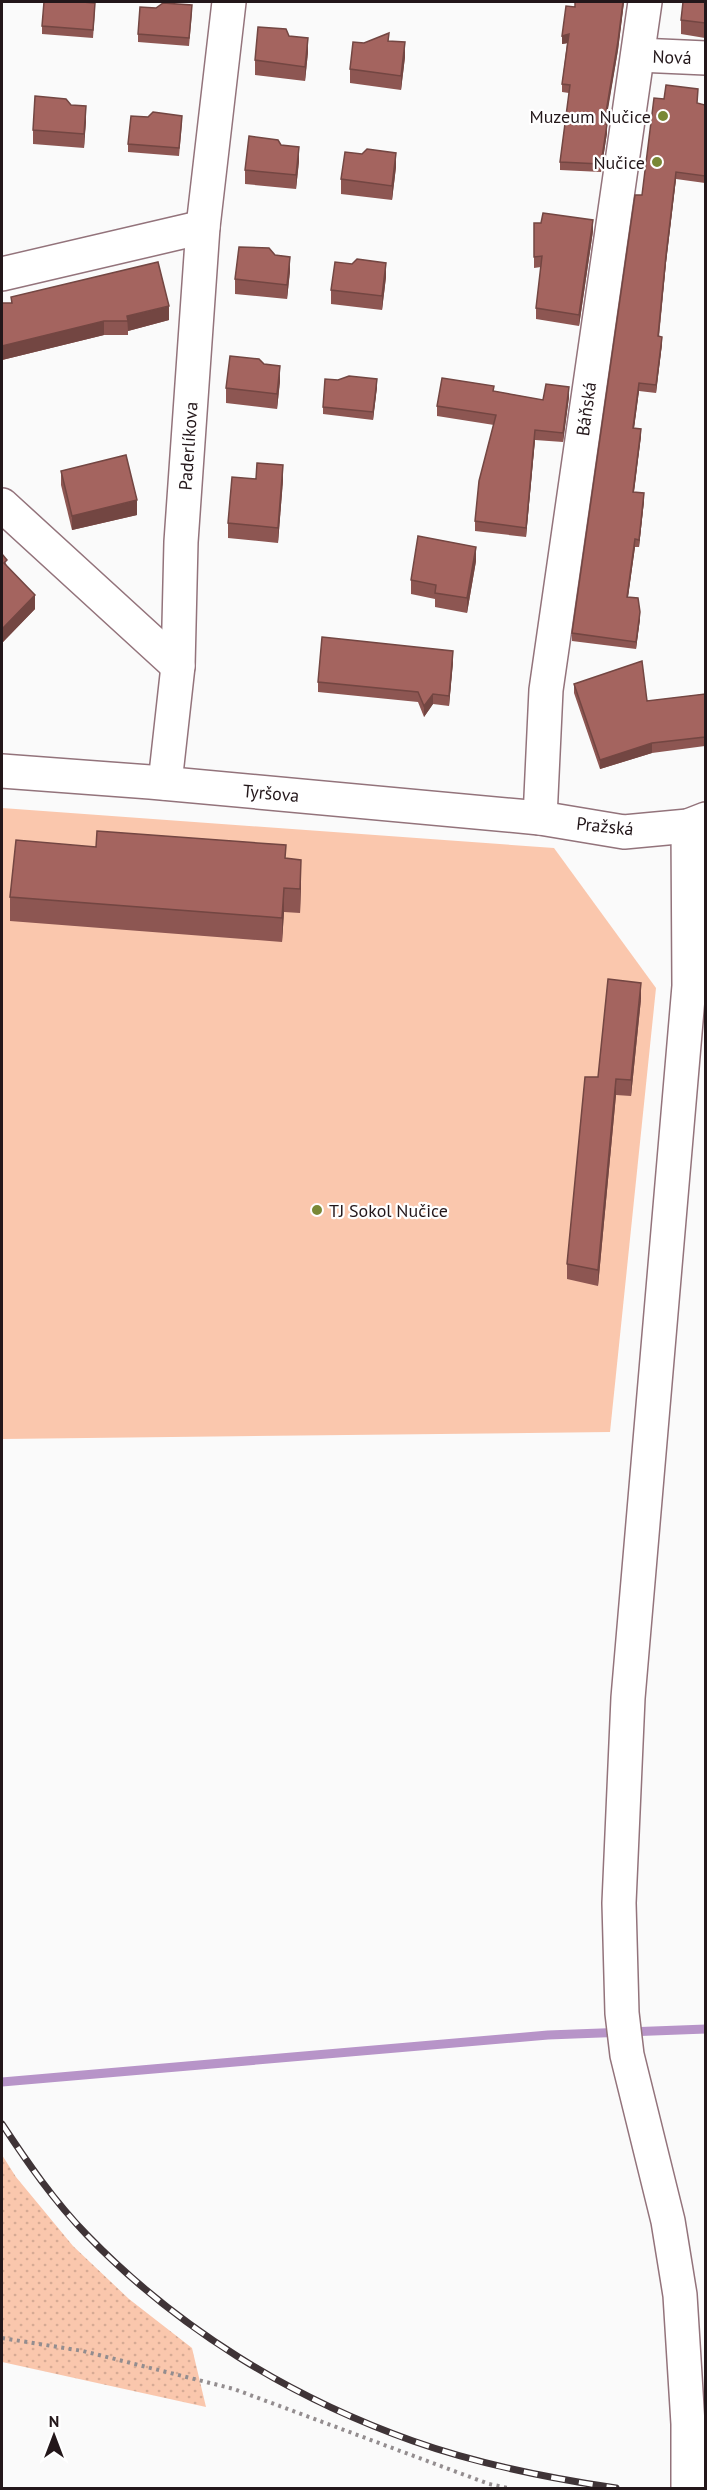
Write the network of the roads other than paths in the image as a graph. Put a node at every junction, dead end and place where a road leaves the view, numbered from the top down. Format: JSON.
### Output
{"nodes":[{"id":1,"x":230,"y":2,"type":"edge"},
{"id":2,"x":645,"y":2,"type":"edge"},
{"id":3,"x":638,"y":56,"type":"junction"},
{"id":4,"x":705,"y":58,"type":"edge"},
{"id":5,"x":203,"y":227,"type":"junction"},
{"id":6,"x":2,"y":274,"type":"edge"},
{"id":7,"x":2,"y":505,"type":"edge"},
{"id":8,"x":178,"y":666,"type":"junction"},
{"id":9,"x":2,"y":771,"type":"edge"},
{"id":10,"x":165,"y":783,"type":"junction"},
{"id":11,"x":540,"y":818,"type":"junction"},
{"id":12,"x":697,"y":823,"type":"edge"},
{"id":13,"x":688,"y":2488,"type":"edge"}],
"edges":[{"from":1,"to":5,"type":"street","name":"Paderlíkova"},
{"from":2,"to":3,"type":"street","name":"Báňská"},
{"from":3,"to":4,"type":"street","name":"Nová"},
{"from":3,"to":11,"type":"street","name":"Báňská"},
{"from":5,"to":6,"type":"street"},
{"from":5,"to":8,"type":"street","name":"Paderlíkova"},
{"from":7,"to":8,"type":"street"},
{"from":8,"to":10,"type":"street","name":"Paderlíkova"},
{"from":9,"to":10,"type":"street","name":"Tyršova"},
{"from":10,"to":11,"type":"street","name":"Tyršova"},
{"from":11,"to":12,"type":"street","name":"Pražská"},
{"from":12,"to":13,"type":"street"}]}
